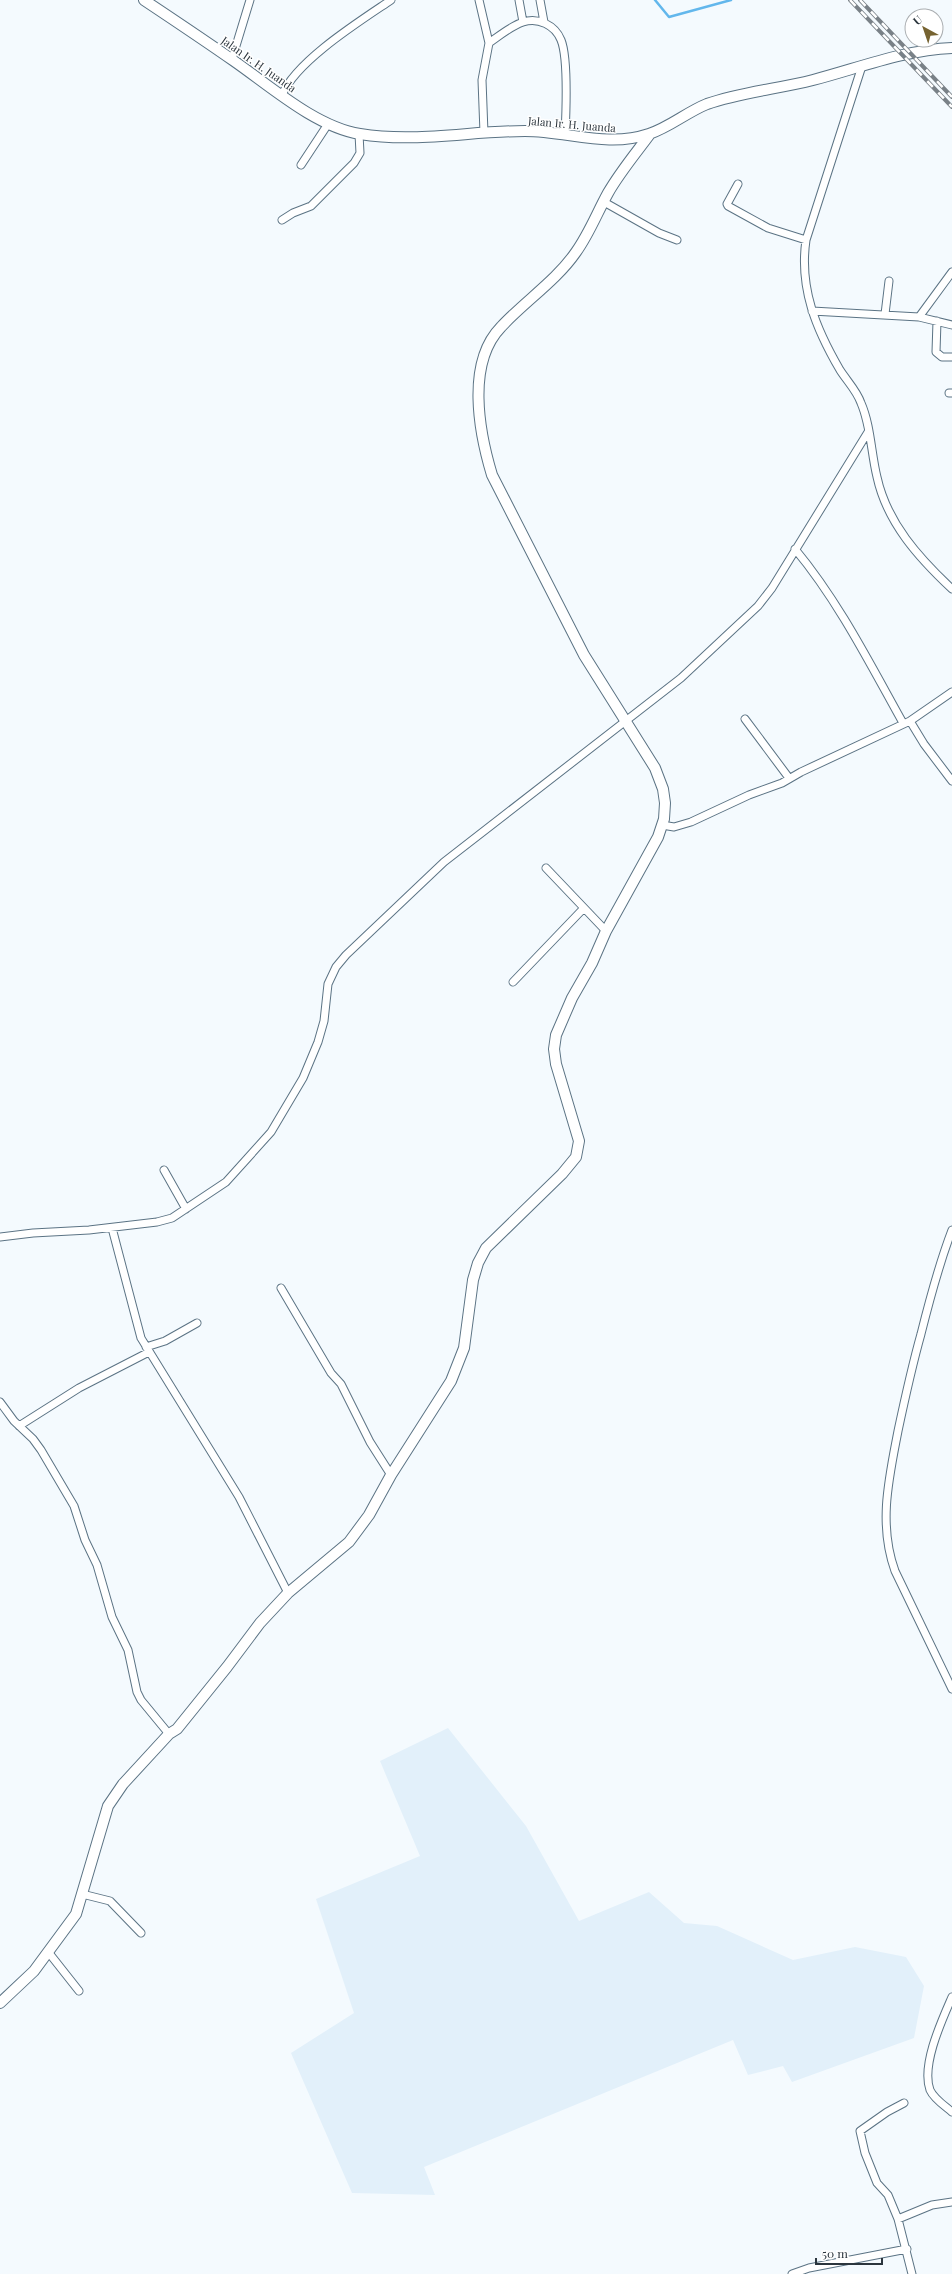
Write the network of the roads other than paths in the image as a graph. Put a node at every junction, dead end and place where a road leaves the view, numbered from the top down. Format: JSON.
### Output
{"nodes":[{"id":1,"x":144,"y":0,"type":"edge"},
{"id":2,"x":250,"y":0,"type":"edge"},
{"id":3,"x":391,"y":0,"type":"edge"},
{"id":4,"x":479,"y":0,"type":"edge"},
{"id":5,"x":519,"y":0,"type":"edge"},
{"id":6,"x":540,"y":0,"type":"edge"},
{"id":7,"x":523,"y":22,"type":"junction"},
{"id":8,"x":544,"y":22,"type":"junction"},
{"id":9,"x":489,"y":43,"type":"junction"},
{"id":10,"x":951,"y":48,"type":"edge"},
{"id":11,"x":232,"y":59,"type":"junction"},
{"id":12,"x":862,"y":66,"type":"junction"},
{"id":13,"x":282,"y":95,"type":"junction"},
{"id":14,"x":328,"y":124,"type":"junction"},
{"id":15,"x":484,"y":133,"type":"junction"},
{"id":16,"x":359,"y":134,"type":"junction"},
{"id":17,"x":650,"y":134,"type":"junction"},
{"id":18,"x":565,"y":135,"type":"junction"},
{"id":19,"x":301,"y":165,"type":"dead end"},
{"id":20,"x":738,"y":184,"type":"dead end"},
{"id":21,"x":604,"y":202,"type":"junction"},
{"id":22,"x":282,"y":220,"type":"dead end"},
{"id":23,"x":677,"y":240,"type":"dead end"},
{"id":24,"x":806,"y":240,"type":"junction"},
{"id":25,"x":952,"y":272,"type":"edge"},
{"id":26,"x":889,"y":281,"type":"dead end"},
{"id":27,"x":812,"y":311,"type":"junction"},
{"id":28,"x":886,"y":314,"type":"junction"},
{"id":29,"x":919,"y":316,"type":"junction"},
{"id":30,"x":937,"y":321,"type":"junction"},
{"id":31,"x":952,"y":325,"type":"edge"},
{"id":32,"x":952,"y":357,"type":"edge"},
{"id":33,"x":868,"y":432,"type":"junction"},
{"id":34,"x":795,"y":550,"type":"junction"},
{"id":35,"x":952,"y":589,"type":"edge"},
{"id":36,"x":952,"y":692,"type":"edge"},
{"id":37,"x":745,"y":719,"type":"dead end"},
{"id":38,"x":625,"y":721,"type":"junction"},
{"id":39,"x":907,"y":722,"type":"junction"},
{"id":40,"x":789,"y":778,"type":"junction"},
{"id":41,"x":952,"y":781,"type":"edge"},
{"id":42,"x":662,"y":825,"type":"junction"},
{"id":43,"x":546,"y":868,"type":"dead end"},
{"id":44,"x":583,"y":909,"type":"junction"},
{"id":45,"x":606,"y":931,"type":"junction"},
{"id":46,"x":513,"y":982,"type":"dead end"},
{"id":47,"x":164,"y":1170,"type":"dead end"},
{"id":48,"x":186,"y":1209,"type":"junction"},
{"id":49,"x":112,"y":1228,"type":"junction"},
{"id":50,"x":952,"y":1230,"type":"edge"},
{"id":51,"x":0,"y":1237,"type":"edge"},
{"id":52,"x":282,"y":1288,"type":"dead end"},
{"id":53,"x":197,"y":1323,"type":"dead end"},
{"id":54,"x":148,"y":1350,"type":"junction"},
{"id":55,"x":0,"y":1402,"type":"edge"},
{"id":56,"x":19,"y":1426,"type":"junction"},
{"id":57,"x":391,"y":1475,"type":"junction"},
{"id":58,"x":288,"y":1593,"type":"junction"},
{"id":59,"x":952,"y":1689,"type":"edge"},
{"id":60,"x":169,"y":1734,"type":"junction"},
{"id":61,"x":82,"y":1894,"type":"junction"},
{"id":62,"x":141,"y":1933,"type":"dead end"},
{"id":63,"x":49,"y":1953,"type":"junction"},
{"id":64,"x":79,"y":1991,"type":"dead end"},
{"id":65,"x":952,"y":1997,"type":"edge"},
{"id":66,"x":0,"y":2003,"type":"edge"},
{"id":67,"x":904,"y":2103,"type":"dead end"},
{"id":68,"x":952,"y":2112,"type":"edge"},
{"id":69,"x":952,"y":2202,"type":"edge"},
{"id":70,"x":898,"y":2219,"type":"junction"},
{"id":71,"x":907,"y":2249,"type":"junction"},
{"id":72,"x":792,"y":2274,"type":"edge"},
{"id":73,"x":912,"y":2274,"type":"edge"}],
"edges":[{"from":1,"to":11,"type":"street","name":"Jalan Ir. H. Juanda"},
{"from":2,"to":11,"type":"street"},
{"from":3,"to":13,"type":"street"},
{"from":4,"to":9,"type":"street"},
{"from":5,"to":7,"type":"street"},
{"from":6,"to":8,"type":"street"},
{"from":7,"to":8,"type":"street"},
{"from":7,"to":9,"type":"street"},
{"from":8,"to":18,"type":"street"},
{"from":9,"to":15,"type":"street"},
{"from":10,"to":12,"type":"street","name":"Jalan Ir. H. Juanda"},
{"from":11,"to":13,"type":"street","name":"Jalan Ir. H. Juanda"},
{"from":12,"to":17,"type":"street","name":"Jalan Ir. H. Juanda"},
{"from":12,"to":24,"type":"street"},
{"from":13,"to":14,"type":"street","name":"Jalan Ir. H. Juanda"},
{"from":14,"to":16,"type":"street","name":"Jalan Ir. H. Juanda"},
{"from":14,"to":19,"type":"street"},
{"from":15,"to":16,"type":"street","name":"Jalan Ir. H. Juanda"},
{"from":15,"to":18,"type":"street","name":"Jalan Ir. H. Juanda"},
{"from":16,"to":22,"type":"street"},
{"from":17,"to":18,"type":"street","name":"Jalan Ir. H. Juanda"},
{"from":17,"to":21,"type":"street"},
{"from":20,"to":24,"type":"street"},
{"from":21,"to":23,"type":"street"},
{"from":21,"to":38,"type":"street"},
{"from":24,"to":27,"type":"street"},
{"from":25,"to":29,"type":"street"},
{"from":26,"to":28,"type":"street"},
{"from":27,"to":28,"type":"street"},
{"from":27,"to":33,"type":"street"},
{"from":28,"to":29,"type":"street"},
{"from":29,"to":30,"type":"street"},
{"from":30,"to":31,"type":"street"},
{"from":30,"to":32,"type":"street"},
{"from":33,"to":34,"type":"street"},
{"from":33,"to":35,"type":"street"},
{"from":34,"to":38,"type":"street"},
{"from":34,"to":39,"type":"street"},
{"from":36,"to":39,"type":"street"},
{"from":37,"to":40,"type":"street"},
{"from":38,"to":42,"type":"street"},
{"from":38,"to":48,"type":"street"},
{"from":39,"to":40,"type":"street"},
{"from":39,"to":41,"type":"street"},
{"from":40,"to":42,"type":"street"},
{"from":42,"to":45,"type":"street"},
{"from":43,"to":44,"type":"street"},
{"from":44,"to":45,"type":"street"},
{"from":44,"to":46,"type":"street"},
{"from":45,"to":57,"type":"street"},
{"from":47,"to":48,"type":"street"},
{"from":48,"to":49,"type":"street"},
{"from":49,"to":51,"type":"street"},
{"from":49,"to":54,"type":"street"},
{"from":50,"to":59,"type":"street"},
{"from":52,"to":57,"type":"street"},
{"from":53,"to":54,"type":"street"},
{"from":54,"to":56,"type":"street"},
{"from":54,"to":58,"type":"street"},
{"from":55,"to":56,"type":"street"},
{"from":56,"to":60,"type":"street"},
{"from":57,"to":58,"type":"street"},
{"from":58,"to":60,"type":"street"},
{"from":60,"to":61,"type":"street"},
{"from":61,"to":62,"type":"street"},
{"from":61,"to":63,"type":"street"},
{"from":63,"to":64,"type":"street"},
{"from":63,"to":66,"type":"street"},
{"from":65,"to":68,"type":"street"},
{"from":67,"to":70,"type":"street"},
{"from":69,"to":70,"type":"street"},
{"from":70,"to":71,"type":"street"},
{"from":71,"to":72,"type":"street"},
{"from":71,"to":73,"type":"street"}]}
